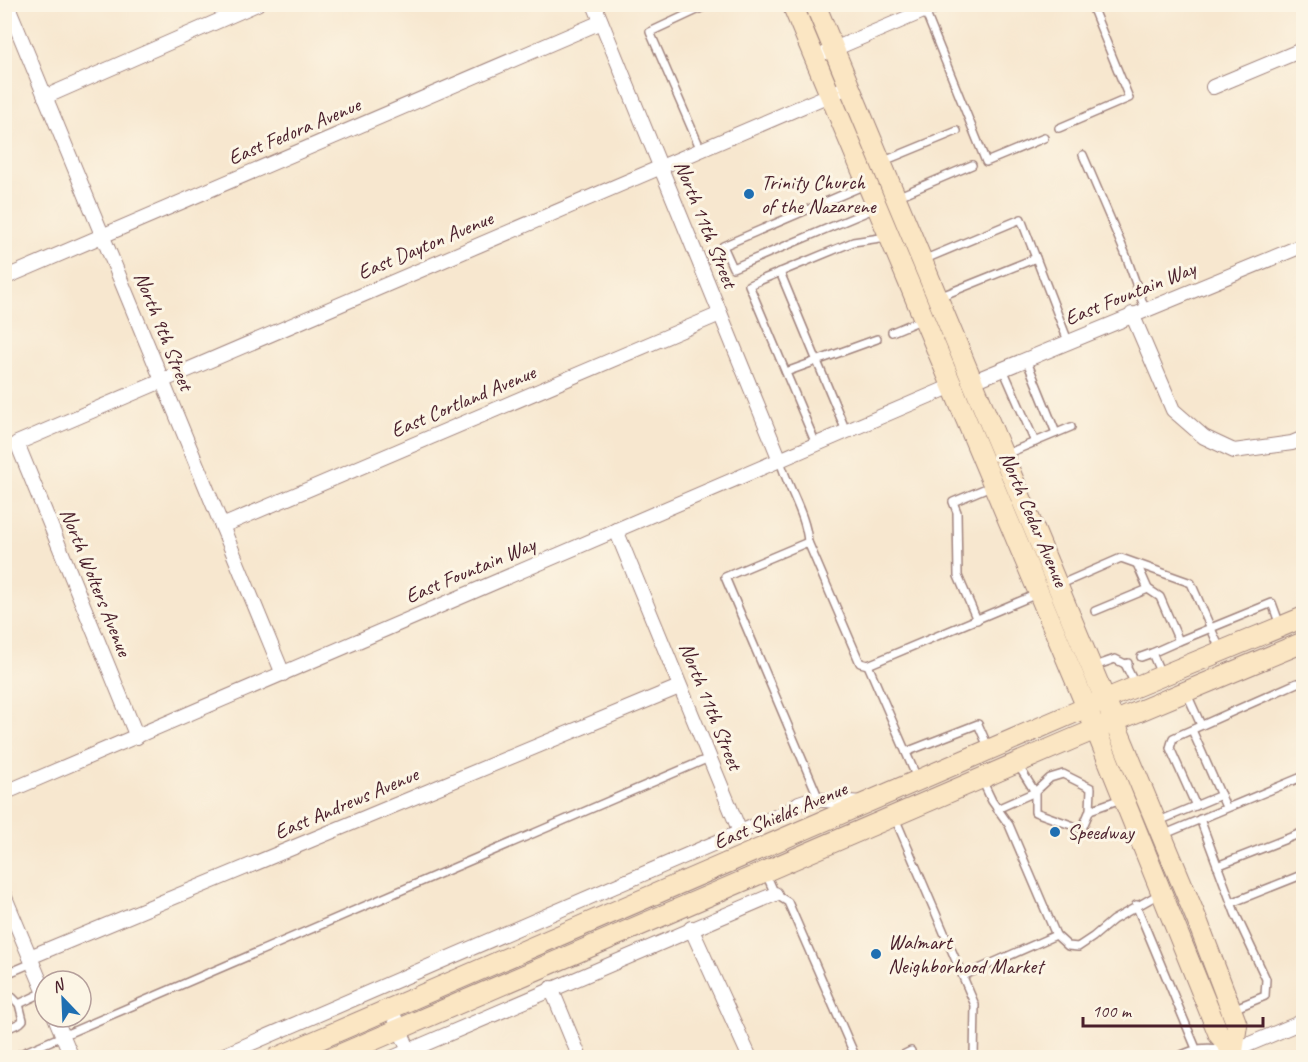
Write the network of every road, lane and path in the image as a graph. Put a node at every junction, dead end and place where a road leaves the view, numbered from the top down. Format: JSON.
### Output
{"nodes":[{"id":1,"x":7,"y":4,"type":"edge"},
{"id":2,"x":257,"y":4,"type":"edge"},
{"id":3,"x":594,"y":4,"type":"edge"},
{"id":4,"x":710,"y":4,"type":"edge"},
{"id":5,"x":792,"y":4,"type":"edge"},
{"id":6,"x":815,"y":4,"type":"edge"},
{"id":7,"x":940,"y":4,"type":"edge"},
{"id":8,"x":1091,"y":4,"type":"edge"},
{"id":9,"x":925,"y":11,"type":"junction"},
{"id":10,"x":601,"y":22,"type":"junction"},
{"id":11,"x":834,"y":49,"type":"junction"},
{"id":12,"x":1304,"y":49,"type":"edge"},
{"id":13,"x":814,"y":57,"type":"junction"},
{"id":14,"x":850,"y":86,"type":"junction"},
{"id":15,"x":1213,"y":87,"type":"dead end"},
{"id":16,"x":830,"y":94,"type":"junction"},
{"id":17,"x":45,"y":97,"type":"junction"},
{"id":18,"x":1059,"y":128,"type":"dead end"},
{"id":19,"x":957,"y":131,"type":"dead end"},
{"id":20,"x":1044,"y":138,"type":"dead end"},
{"id":21,"x":701,"y":150,"type":"junction"},
{"id":22,"x":1083,"y":155,"type":"dead end"},
{"id":23,"x":882,"y":162,"type":"junction"},
{"id":24,"x":972,"y":165,"type":"dead end"},
{"id":25,"x":660,"y":167,"type":"junction"},
{"id":26,"x":867,"y":184,"type":"junction"},
{"id":27,"x":896,"y":197,"type":"junction"},
{"id":28,"x":877,"y":208,"type":"junction"},
{"id":29,"x":102,"y":236,"type":"junction"},
{"id":30,"x":889,"y":237,"type":"junction"},
{"id":31,"x":1304,"y":245,"type":"edge"},
{"id":32,"x":1036,"y":258,"type":"junction"},
{"id":33,"x":923,"y":261,"type":"junction"},
{"id":34,"x":780,"y":272,"type":"junction"},
{"id":35,"x":4,"y":278,"type":"edge"},
{"id":36,"x":939,"y":297,"type":"junction"},
{"id":37,"x":1138,"y":311,"type":"junction"},
{"id":38,"x":720,"y":314,"type":"junction"},
{"id":39,"x":924,"y":319,"type":"junction"},
{"id":40,"x":892,"y":333,"type":"dead end"},
{"id":41,"x":877,"y":339,"type":"dead end"},
{"id":42,"x":1068,"y":341,"type":"junction"},
{"id":43,"x":1026,"y":359,"type":"junction"},
{"id":44,"x":817,"y":360,"type":"junction"},
{"id":45,"x":1003,"y":369,"type":"junction"},
{"id":46,"x":786,"y":372,"type":"junction"},
{"id":47,"x":162,"y":381,"type":"junction"},
{"id":48,"x":974,"y":381,"type":"junction"},
{"id":49,"x":952,"y":386,"type":"junction"},
{"id":50,"x":1071,"y":427,"type":"dead end"},
{"id":51,"x":846,"y":431,"type":"junction"},
{"id":52,"x":1056,"y":433,"type":"junction"},
{"id":53,"x":1304,"y":438,"type":"edge"},
{"id":54,"x":1035,"y":442,"type":"junction"},
{"id":55,"x":17,"y":443,"type":"joint"},
{"id":56,"x":816,"y":444,"type":"junction"},
{"id":57,"x":1004,"y":455,"type":"junction"},
{"id":58,"x":780,"y":460,"type":"junction"},
{"id":59,"x":993,"y":485,"type":"junction"},
{"id":60,"x":222,"y":526,"type":"junction"},
{"id":61,"x":616,"y":530,"type":"junction"},
{"id":62,"x":808,"y":542,"type":"junction"},
{"id":63,"x":1137,"y":564,"type":"junction"},
{"id":64,"x":1058,"y":585,"type":"junction"},
{"id":65,"x":1148,"y":589,"type":"junction"},
{"id":66,"x":1039,"y":593,"type":"junction"},
{"id":67,"x":1095,"y":611,"type":"dead end"},
{"id":68,"x":1304,"y":617,"type":"edge"},
{"id":69,"x":977,"y":620,"type":"junction"},
{"id":70,"x":1281,"y":627,"type":"junction"},
{"id":71,"x":1211,"y":628,"type":"junction"},
{"id":72,"x":1179,"y":641,"type":"junction"},
{"id":73,"x":1304,"y":642,"type":"edge"},
{"id":74,"x":1221,"y":651,"type":"junction"},
{"id":75,"x":1152,"y":653,"type":"junction"},
{"id":76,"x":1141,"y":657,"type":"dead end"},
{"id":77,"x":868,"y":665,"type":"junction"},
{"id":78,"x":1093,"y":667,"type":"junction"},
{"id":79,"x":283,"y":674,"type":"junction"},
{"id":80,"x":1162,"y":676,"type":"junction"},
{"id":81,"x":1304,"y":684,"type":"edge"},
{"id":82,"x":679,"y":687,"type":"junction"},
{"id":83,"x":1137,"y":687,"type":"junction"},
{"id":84,"x":1186,"y":691,"type":"junction"},
{"id":85,"x":1106,"y":699,"type":"junction"},
{"id":86,"x":1088,"y":708,"type":"junction"},
{"id":87,"x":1115,"y":721,"type":"junction"},
{"id":88,"x":1201,"y":725,"type":"junction"},
{"id":89,"x":1096,"y":729,"type":"junction"},
{"id":90,"x":1192,"y":730,"type":"junction"},
{"id":91,"x":137,"y":737,"type":"junction"},
{"id":92,"x":990,"y":751,"type":"junction"},
{"id":93,"x":906,"y":752,"type":"junction"},
{"id":94,"x":709,"y":758,"type":"junction"},
{"id":95,"x":1017,"y":763,"type":"junction"},
{"id":96,"x":1304,"y":776,"type":"edge"},
{"id":97,"x":981,"y":778,"type":"junction"},
{"id":98,"x":919,"y":781,"type":"junction"},
{"id":99,"x":1035,"y":792,"type":"junction"},
{"id":100,"x":4,"y":793,"type":"edge"},
{"id":101,"x":1221,"y":795,"type":"junction"},
{"id":102,"x":1124,"y":798,"type":"junction"},
{"id":103,"x":819,"y":799,"type":"junction"},
{"id":104,"x":867,"y":804,"type":"junction"},
{"id":105,"x":1196,"y":807,"type":"junction"},
{"id":106,"x":1226,"y":807,"type":"junction"},
{"id":107,"x":998,"y":809,"type":"junction"},
{"id":108,"x":1090,"y":810,"type":"junction"},
{"id":109,"x":894,"y":816,"type":"junction"},
{"id":110,"x":1200,"y":819,"type":"junction"},
{"id":111,"x":828,"y":821,"type":"junction"},
{"id":112,"x":1159,"y":829,"type":"junction"},
{"id":113,"x":740,"y":832,"type":"junction"},
{"id":114,"x":1304,"y":832,"type":"edge"},
{"id":115,"x":1217,"y":866,"type":"junction"},
{"id":116,"x":765,"y":871,"type":"junction"},
{"id":117,"x":1304,"y":874,"type":"edge"},
{"id":118,"x":1162,"y":893,"type":"junction"},
{"id":119,"x":775,"y":894,"type":"junction"},
{"id":120,"x":4,"y":895,"type":"edge"},
{"id":121,"x":1231,"y":903,"type":"junction"},
{"id":122,"x":687,"y":904,"type":"junction"},
{"id":123,"x":1136,"y":905,"type":"junction"},
{"id":124,"x":691,"y":928,"type":"junction"},
{"id":125,"x":1056,"y":935,"type":"junction"},
{"id":126,"x":1208,"y":947,"type":"junction"},
{"id":127,"x":31,"y":960,"type":"junction"},
{"id":128,"x":35,"y":969,"type":"edge"},
{"id":129,"x":4,"y":975,"type":"edge"},
{"id":130,"x":963,"y":976,"type":"junction"},
{"id":131,"x":550,"y":988,"type":"junction"},
{"id":132,"x":33,"y":998,"type":"edge"},
{"id":133,"x":4,"y":1000,"type":"edge"},
{"id":134,"x":19,"y":1004,"type":"junction"},
{"id":135,"x":391,"y":1009,"type":"junction"},
{"id":136,"x":1231,"y":1010,"type":"junction"},
{"id":137,"x":1304,"y":1021,"type":"edge"},
{"id":138,"x":60,"y":1029,"type":"edge"},
{"id":139,"x":400,"y":1029,"type":"junction"},
{"id":140,"x":4,"y":1030,"type":"edge"},
{"id":141,"x":63,"y":1035,"type":"junction"},
{"id":142,"x":1196,"y":1048,"type":"junction"},
{"id":143,"x":911,"y":1052,"type":"dead end"},
{"id":144,"x":410,"y":1054,"type":"edge"},
{"id":145,"x":1234,"y":1054,"type":"edge"},
{"id":146,"x":11,"y":1058,"type":"edge"},
{"id":147,"x":72,"y":1058,"type":"edge"},
{"id":148,"x":217,"y":1058,"type":"edge"},
{"id":149,"x":276,"y":1058,"type":"edge"},
{"id":150,"x":333,"y":1058,"type":"edge"},
{"id":151,"x":392,"y":1058,"type":"edge"},
{"id":152,"x":580,"y":1058,"type":"edge"},
{"id":153,"x":750,"y":1058,"type":"edge"},
{"id":154,"x":856,"y":1058,"type":"edge"},
{"id":155,"x":897,"y":1058,"type":"edge"},
{"id":156,"x":974,"y":1058,"type":"edge"},
{"id":157,"x":1175,"y":1058,"type":"edge"},
{"id":158,"x":1200,"y":1058,"type":"edge"}],
"edges":[{"from":1,"to":17,"type":"street","name":"North 9th Street"},
{"from":2,"to":17,"type":"street"},
{"from":3,"to":10,"type":"street","name":"North 11th Street"},
{"from":4,"to":21,"type":"lane"},
{"from":5,"to":13,"type":"main road","name":"North Cedar Avenue"},
{"from":6,"to":11,"type":"main road","name":"North Cedar Avenue"},
{"from":7,"to":9,"type":"street"},
{"from":8,"to":18,"type":"lane"},
{"from":9,"to":11,"type":"street"},
{"from":9,"to":20,"type":"lane"},
{"from":10,"to":25,"type":"street","name":"North 11th Street"},
{"from":10,"to":29,"type":"street","name":"East Fedora Avenue"},
{"from":11,"to":13,"type":"street"},
{"from":11,"to":14,"type":"main road","name":"North Cedar Avenue"},
{"from":12,"to":15,"type":"street"},
{"from":13,"to":16,"type":"main road","name":"North Cedar Avenue"},
{"from":14,"to":16,"type":"street","name":"East Dayton Avenue"},
{"from":14,"to":23,"type":"main road","name":"North Cedar Avenue"},
{"from":16,"to":21,"type":"street","name":"East Dayton Avenue"},
{"from":16,"to":26,"type":"main road","name":"North Cedar Avenue"},
{"from":17,"to":29,"type":"street","name":"North 9th Street"},
{"from":19,"to":23,"type":"lane"},
{"from":21,"to":25,"type":"street","name":"East Dayton Avenue"},
{"from":22,"to":37,"type":"lane"},
{"from":23,"to":27,"type":"main road","name":"North Cedar Avenue"},
{"from":24,"to":27,"type":"lane"},
{"from":25,"to":38,"type":"street","name":"North 11th Street"},
{"from":25,"to":47,"type":"street","name":"East Dayton Avenue"},
{"from":26,"to":28,"type":"main road","name":"North Cedar Avenue"},
{"from":26,"to":28,"type":"lane"},
{"from":27,"to":33,"type":"main road","name":"North Cedar Avenue"},
{"from":28,"to":30,"type":"main road","name":"North Cedar Avenue"},
{"from":29,"to":35,"type":"street","name":"East Fedora Avenue"},
{"from":29,"to":47,"type":"street","name":"North 9th Street"},
{"from":30,"to":34,"type":"lane"},
{"from":30,"to":39,"type":"main road","name":"North Cedar Avenue"},
{"from":31,"to":37,"type":"street","name":"East Fountain Way"},
{"from":32,"to":33,"type":"lane"},
{"from":32,"to":36,"type":"lane"},
{"from":32,"to":42,"type":"lane"},
{"from":33,"to":36,"type":"main road","name":"North Cedar Avenue"},
{"from":34,"to":44,"type":"lane"},
{"from":34,"to":46,"type":"lane"},
{"from":36,"to":48,"type":"main road","name":"North Cedar Avenue"},
{"from":37,"to":42,"type":"street","name":"East Fountain Way"},
{"from":37,"to":53,"type":"street"},
{"from":38,"to":58,"type":"street","name":"North 11th Street"},
{"from":38,"to":60,"type":"street","name":"East Cortland Avenue"},
{"from":39,"to":40,"type":"lane"},
{"from":39,"to":48,"type":"main road"},
{"from":39,"to":49,"type":"main road","name":"North Cedar Avenue"},
{"from":41,"to":44,"type":"lane"},
{"from":42,"to":43,"type":"street","name":"East Fountain Way"},
{"from":43,"to":45,"type":"street","name":"East Fountain Way"},
{"from":43,"to":52,"type":"lane"},
{"from":44,"to":46,"type":"lane"},
{"from":44,"to":51,"type":"lane"},
{"from":45,"to":48,"type":"street","name":"East Fountain Way"},
{"from":45,"to":54,"type":"lane"},
{"from":46,"to":56,"type":"lane"},
{"from":47,"to":55,"type":"street","name":"East Dayton Avenue"},
{"from":47,"to":60,"type":"street","name":"North 9th Street"},
{"from":48,"to":57,"type":"main road","name":"North Cedar Avenue"},
{"from":49,"to":51,"type":"street","name":"East Fountain Way"},
{"from":49,"to":57,"type":"main road"},
{"from":49,"to":59,"type":"main road","name":"North Cedar Avenue"},
{"from":50,"to":52,"type":"lane"},
{"from":51,"to":56,"type":"street","name":"East Fountain Way"},
{"from":52,"to":54,"type":"lane"},
{"from":54,"to":57,"type":"lane"},
{"from":55,"to":91,"type":"street","name":"North Wolters Avenue"},
{"from":56,"to":58,"type":"street","name":"East Fountain Way"},
{"from":57,"to":64,"type":"main road","name":"North Cedar Avenue"},
{"from":58,"to":61,"type":"street","name":"East Fountain Way"},
{"from":58,"to":62,"type":"lane"},
{"from":59,"to":64,"type":"main road"},
{"from":59,"to":66,"type":"main road","name":"North Cedar Avenue"},
{"from":59,"to":69,"type":"lane"},
{"from":60,"to":79,"type":"street","name":"North 9th Street"},
{"from":61,"to":79,"type":"street","name":"East Fountain Way"},
{"from":61,"to":82,"type":"street","name":"North 11th Street"},
{"from":62,"to":77,"type":"lane"},
{"from":62,"to":103,"type":"lane"},
{"from":63,"to":64,"type":"lane"},
{"from":63,"to":65,"type":"lane"},
{"from":63,"to":71,"type":"lane"},
{"from":64,"to":78,"type":"main road","name":"North Cedar Avenue"},
{"from":65,"to":67,"type":"lane"},
{"from":65,"to":72,"type":"lane"},
{"from":66,"to":69,"type":"lane"},
{"from":66,"to":86,"type":"main road","name":"North Cedar Avenue"},
{"from":68,"to":70,"type":"main road","name":"East Shields Avenue"},
{"from":69,"to":77,"type":"lane"},
{"from":70,"to":71,"type":"lane"},
{"from":70,"to":74,"type":"main road","name":"East Shields Avenue"},
{"from":71,"to":72,"type":"lane"},
{"from":71,"to":74,"type":"lane"},
{"from":72,"to":75,"type":"lane"},
{"from":73,"to":84,"type":"main road"},
{"from":74,"to":80,"type":"main road","name":"East Shields Avenue"},
{"from":75,"to":76,"type":"lane"},
{"from":75,"to":80,"type":"lane"},
{"from":77,"to":93,"type":"lane"},
{"from":78,"to":83,"type":"lane"},
{"from":78,"to":85,"type":"main road","name":"North Cedar Avenue"},
{"from":79,"to":91,"type":"street","name":"East Fountain Way"},
{"from":80,"to":83,"type":"main road","name":"East Shields Avenue"},
{"from":81,"to":88,"type":"lane"},
{"from":82,"to":94,"type":"street","name":"North 11th Street"},
{"from":82,"to":127,"type":"street","name":"East Andrews Avenue"},
{"from":83,"to":85,"type":"main road","name":"East Shields Avenue"},
{"from":84,"to":87,"type":"main road"},
{"from":84,"to":88,"type":"lane"},
{"from":85,"to":86,"type":"main road","name":"East Shields Avenue"},
{"from":85,"to":87,"type":"main road","name":"North Cedar Avenue"},
{"from":86,"to":89,"type":"main road","name":"North Cedar Avenue"},
{"from":86,"to":92,"type":"main road","name":"East Shields Avenue"},
{"from":87,"to":89,"type":"main road"},
{"from":87,"to":112,"type":"main road","name":"North Cedar Avenue"},
{"from":88,"to":90,"type":"lane"},
{"from":89,"to":95,"type":"main road"},
{"from":89,"to":102,"type":"main road","name":"North Cedar Avenue"},
{"from":90,"to":101,"type":"lane"},
{"from":90,"to":105,"type":"lane"},
{"from":91,"to":100,"type":"street","name":"East Fountain Way"},
{"from":92,"to":93,"type":"lane"},
{"from":92,"to":98,"type":"main road","name":"East Shields Avenue"},
{"from":93,"to":98,"type":"lane"},
{"from":94,"to":113,"type":"street","name":"North 11th Street"},
{"from":94,"to":141,"type":"lane"},
{"from":95,"to":97,"type":"main road"},
{"from":95,"to":99,"type":"lane"},
{"from":96,"to":106,"type":"lane"},
{"from":97,"to":107,"type":"lane"},
{"from":97,"to":109,"type":"main road"},
{"from":98,"to":104,"type":"main road","name":"East Shields Avenue"},
{"from":98,"to":109,"type":"main road"},
{"from":99,"to":107,"type":"lane"},
{"from":99,"to":108,"type":"lane"},
{"from":99,"to":108,"type":"lane"},
{"from":101,"to":105,"type":"lane"},
{"from":101,"to":106,"type":"lane"},
{"from":102,"to":108,"type":"lane"},
{"from":102,"to":118,"type":"main road","name":"North Cedar Avenue"},
{"from":103,"to":104,"type":"street"},
{"from":103,"to":113,"type":"street"},
{"from":104,"to":111,"type":"main road","name":"East Shields Avenue"},
{"from":105,"to":112,"type":"lane"},
{"from":106,"to":110,"type":"lane"},
{"from":107,"to":125,"type":"lane"},
{"from":109,"to":116,"type":"main road"},
{"from":109,"to":130,"type":"lane"},
{"from":110,"to":112,"type":"lane"},
{"from":110,"to":115,"type":"lane"},
{"from":111,"to":122,"type":"main road"},
{"from":111,"to":135,"type":"main road","name":"East Shields Avenue"},
{"from":112,"to":126,"type":"main road","name":"North Cedar Avenue"},
{"from":113,"to":148,"type":"street"},
{"from":114,"to":115,"type":"lane"},
{"from":115,"to":121,"type":"lane"},
{"from":116,"to":119,"type":"lane"},
{"from":116,"to":122,"type":"main road"},
{"from":117,"to":121,"type":"lane"},
{"from":118,"to":123,"type":"lane"},
{"from":118,"to":126,"type":"main road"},
{"from":118,"to":145,"type":"main road","name":"North Cedar Avenue"},
{"from":119,"to":124,"type":"street"},
{"from":119,"to":154,"type":"lane"},
{"from":120,"to":127,"type":"street"},
{"from":121,"to":136,"type":"lane"},
{"from":122,"to":139,"type":"main road"},
{"from":123,"to":125,"type":"lane"},
{"from":123,"to":142,"type":"lane"},
{"from":124,"to":131,"type":"street"},
{"from":124,"to":153,"type":"street"},
{"from":125,"to":130,"type":"lane"},
{"from":126,"to":136,"type":"main road","name":"North Cedar Avenue"},
{"from":127,"to":128,"type":"street"},
{"from":127,"to":129,"type":"lane"},
{"from":130,"to":156,"type":"lane"},
{"from":131,"to":144,"type":"street"},
{"from":131,"to":152,"type":"street"},
{"from":132,"to":134,"type":"lane"},
{"from":133,"to":134,"type":"lane"},
{"from":134,"to":140,"type":"lane"},
{"from":135,"to":139,"type":"street"},
{"from":135,"to":149,"type":"main road","name":"East Shields Avenue"},
{"from":136,"to":145,"type":"main road","name":"North Cedar Avenue"},
{"from":137,"to":145,"type":"street"},
{"from":138,"to":141,"type":"street"},
{"from":139,"to":144,"type":"street"},
{"from":139,"to":150,"type":"main road"},
{"from":141,"to":146,"type":"lane"},
{"from":141,"to":147,"type":"street"},
{"from":142,"to":145,"type":"lane"},
{"from":142,"to":157,"type":"lane"},
{"from":142,"to":158,"type":"lane"},
{"from":143,"to":155,"type":"lane"},
{"from":144,"to":151,"type":"street"}]}
